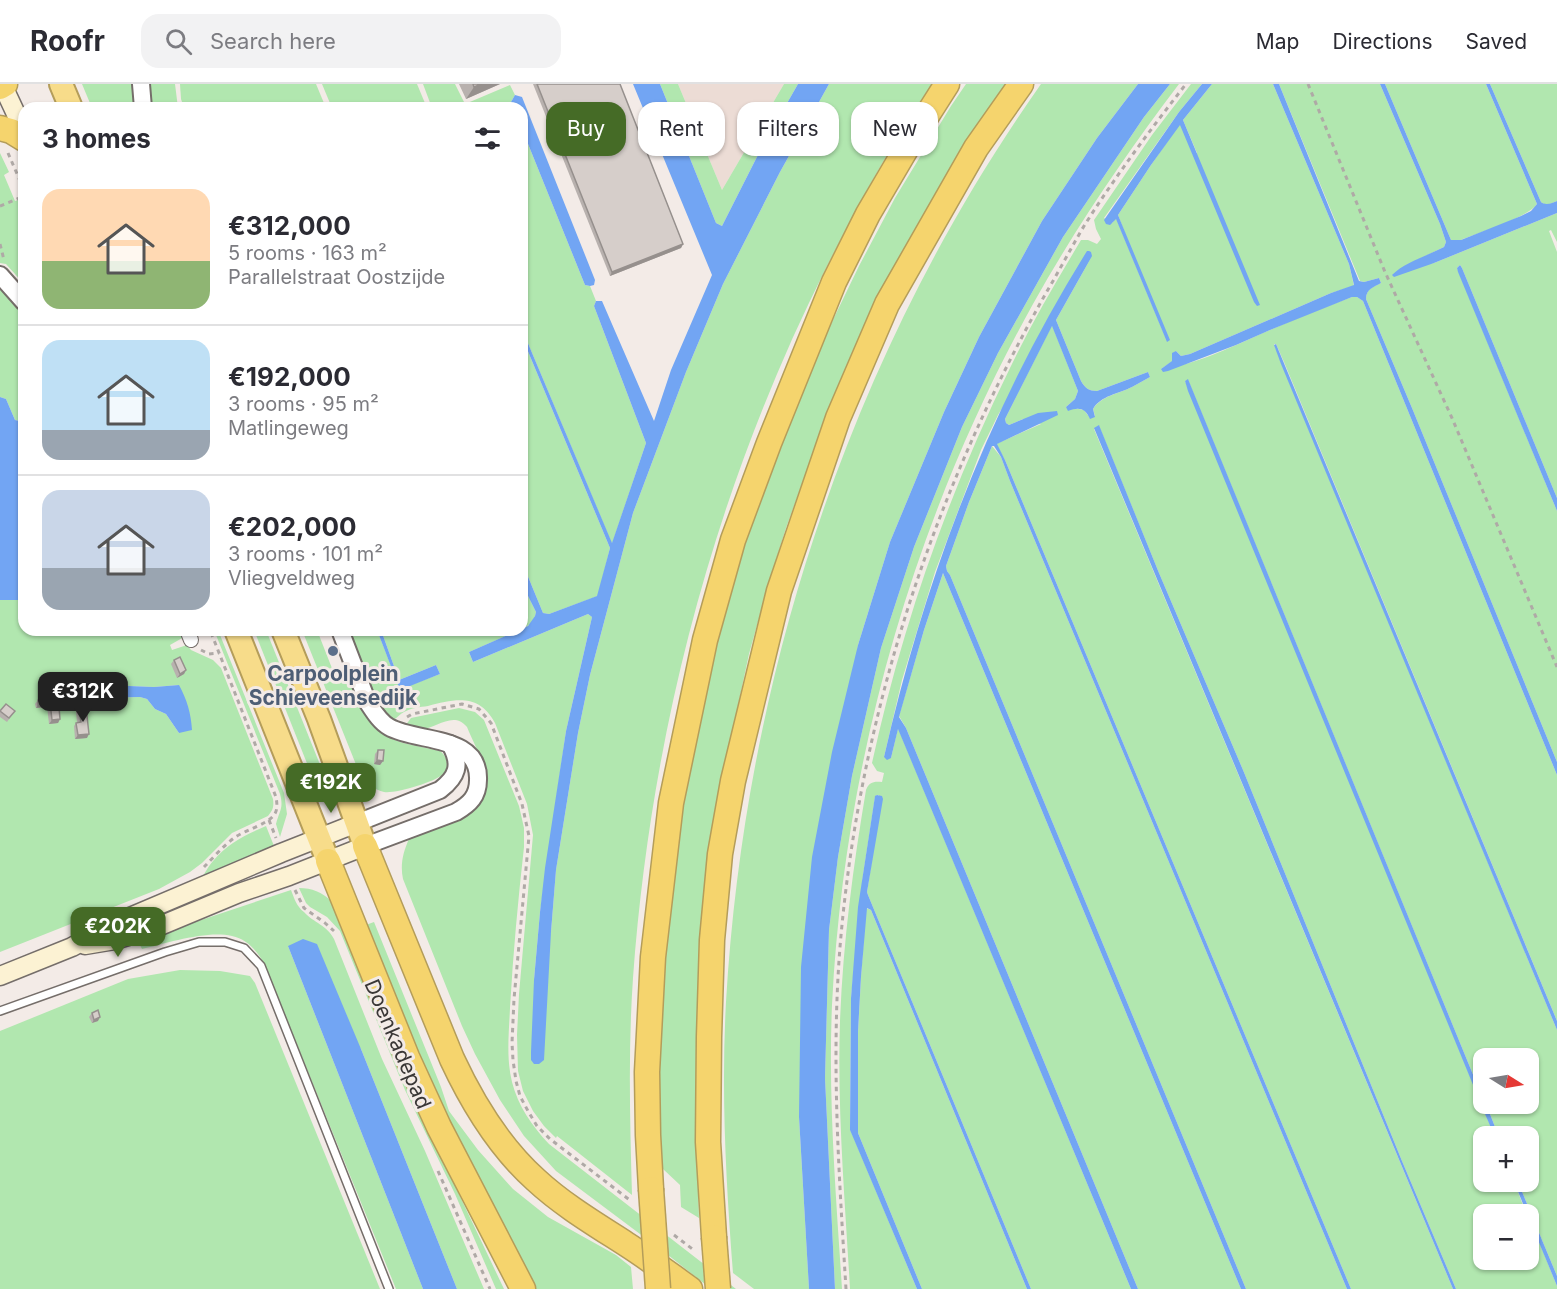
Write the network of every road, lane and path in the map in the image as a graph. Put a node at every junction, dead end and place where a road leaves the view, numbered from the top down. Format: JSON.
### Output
{"nodes":[{"id":1,"x":61,"y":84,"type":"edge"},
{"id":2,"x":141,"y":84,"type":"edge"},
{"id":3,"x":947,"y":84,"type":"edge"},
{"id":4,"x":1021,"y":84,"type":"edge"},
{"id":5,"x":1186,"y":84,"type":"edge"},
{"id":6,"x":1308,"y":84,"type":"edge"},
{"id":7,"x":2,"y":85,"type":"edge"},
{"id":8,"x":68,"y":102,"type":"edge"},
{"id":9,"x":142,"y":102,"type":"edge"},
{"id":10,"x":18,"y":118,"type":"edge"},
{"id":11,"x":0,"y":128,"type":"edge"},
{"id":12,"x":16,"y":145,"type":"edge"},
{"id":13,"x":18,"y":198,"type":"edge"},
{"id":14,"x":0,"y":206,"type":"edge"},
{"id":15,"x":0,"y":244,"type":"edge"},
{"id":16,"x":0,"y":267,"type":"edge"},
{"id":17,"x":0,"y":275,"type":"edge"},
{"id":18,"x":18,"y":295,"type":"edge"},
{"id":19,"x":190,"y":636,"type":"edge"},
{"id":20,"x":212,"y":636,"type":"edge"},
{"id":21,"x":238,"y":636,"type":"edge"},
{"id":22,"x":285,"y":636,"type":"edge"},
{"id":23,"x":342,"y":636,"type":"edge"},
{"id":24,"x":219,"y":652,"type":"junction"},
{"id":25,"x":1557,"y":667,"type":"edge"},
{"id":26,"x":391,"y":728,"type":"junction"},
{"id":27,"x":450,"y":744,"type":"junction"},
{"id":28,"x":357,"y":823,"type":"junction"},
{"id":29,"x":365,"y":846,"type":"junction"},
{"id":30,"x":323,"y":850,"type":"junction"},
{"id":31,"x":281,"y":853,"type":"junction"},
{"id":32,"x":289,"y":876,"type":"junction"},
{"id":33,"x":336,"y":933,"type":"dead end"},
{"id":34,"x":72,"y":947,"type":"junction"},
{"id":35,"x":0,"y":976,"type":"edge"},
{"id":36,"x":0,"y":1011,"type":"edge"},
{"id":37,"x":437,"y":1169,"type":"dead end"},
{"id":38,"x":644,"y":1196,"type":"junction"},
{"id":39,"x":672,"y":1233,"type":"dead end"},
{"id":40,"x":706,"y":1245,"type":"junction"},
{"id":41,"x":389,"y":1289,"type":"edge"},
{"id":42,"x":490,"y":1289,"type":"edge"},
{"id":43,"x":523,"y":1289,"type":"edge"},
{"id":44,"x":658,"y":1289,"type":"edge"},
{"id":45,"x":690,"y":1289,"type":"edge"},
{"id":46,"x":718,"y":1289,"type":"edge"},
{"id":47,"x":846,"y":1289,"type":"edge"}],
"edges":[{"from":1,"to":8,"type":"highway"},
{"from":2,"to":9,"type":"street"},
{"from":3,"to":38,"type":"highway"},
{"from":4,"to":40,"type":"highway"},
{"from":5,"to":47,"type":"path"},
{"from":6,"to":25,"type":"path"},
{"from":7,"to":10,"type":"main road"},
{"from":11,"to":12,"type":"highway"},
{"from":13,"to":14,"type":"path"},
{"from":15,"to":16,"type":"path"},
{"from":17,"to":18,"type":"street"},
{"from":19,"to":24,"type":"path"},
{"from":20,"to":24,"type":"path"},
{"from":21,"to":30,"type":"highway"},
{"from":22,"to":28,"type":"highway"},
{"from":23,"to":26,"type":"street"},
{"from":24,"to":31,"type":"path"},
{"from":26,"to":27,"type":"street"},
{"from":26,"to":38,"type":"path"},
{"from":27,"to":28,"type":"street"},
{"from":27,"to":29,"type":"street"},
{"from":28,"to":29,"type":"highway"},
{"from":28,"to":30,"type":"main road"},
{"from":29,"to":30,"type":"main road"},
{"from":29,"to":45,"type":"highway"},
{"from":30,"to":31,"type":"main road"},
{"from":30,"to":32,"type":"main road"},
{"from":30,"to":43,"type":"highway"},
{"from":31,"to":34,"type":"main road"},
{"from":32,"to":33,"type":"path"},
{"from":32,"to":34,"type":"main road"},
{"from":34,"to":35,"type":"main road"},
{"from":36,"to":41,"type":"lane"},
{"from":37,"to":42,"type":"path"},
{"from":38,"to":44,"type":"highway","bridge":true},
{"from":39,"to":40,"type":"path"},
{"from":40,"to":46,"type":"highway","bridge":true}]}
